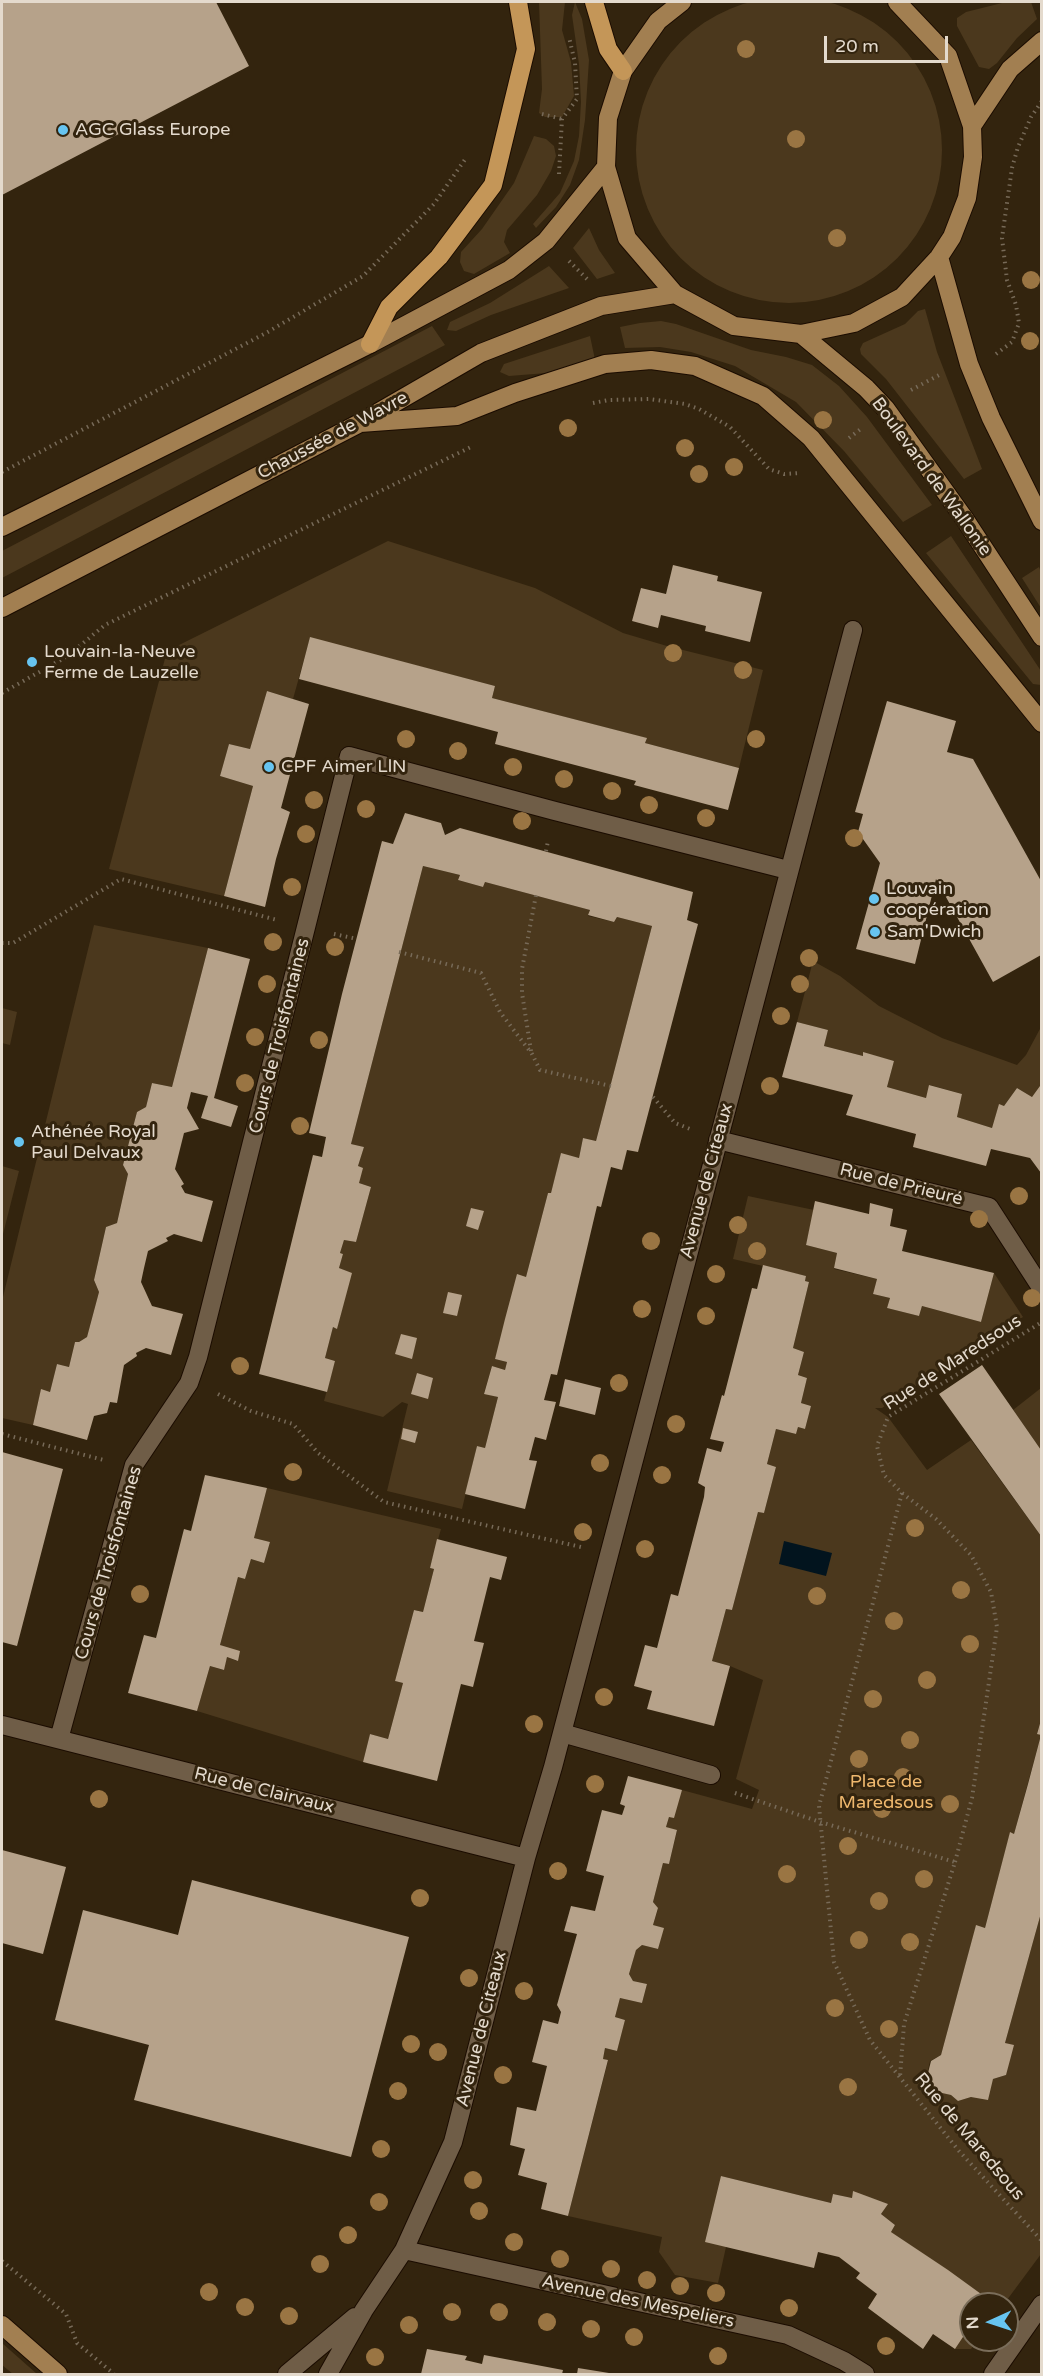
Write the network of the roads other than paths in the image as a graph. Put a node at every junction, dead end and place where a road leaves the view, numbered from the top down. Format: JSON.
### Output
{"nodes":[{"id":1,"x":518,"y":2,"type":"edge"},
{"id":2,"x":594,"y":2,"type":"edge"},
{"id":3,"x":682,"y":2,"type":"edge"},
{"id":4,"x":898,"y":2,"type":"edge"},
{"id":5,"x":1041,"y":41,"type":"edge"},
{"id":6,"x":623,"y":71,"type":"junction"},
{"id":7,"x":972,"y":126,"type":"junction"},
{"id":8,"x":606,"y":167,"type":"junction"},
{"id":9,"x":939,"y":257,"type":"junction"},
{"id":10,"x":675,"y":294,"type":"junction"},
{"id":11,"x":801,"y":334,"type":"junction"},
{"id":12,"x":370,"y":344,"type":"junction"},
{"id":13,"x":360,"y":423,"type":"junction"},
{"id":14,"x":1041,"y":521,"type":"edge"},
{"id":15,"x":2,"y":526,"type":"edge"},
{"id":16,"x":2,"y":608,"type":"edge"},
{"id":17,"x":853,"y":630,"type":"dead end"},
{"id":18,"x":1041,"y":638,"type":"edge"},
{"id":19,"x":1041,"y":723,"type":"edge"},
{"id":20,"x":788,"y":870,"type":"junction"},
{"id":21,"x":718,"y":1140,"type":"junction"},
{"id":22,"x":1041,"y":1289,"type":"edge"},
{"id":23,"x":2,"y":1725,"type":"edge"},
{"id":24,"x":562,"y":1732,"type":"junction"},
{"id":25,"x":59,"y":1739,"type":"junction"},
{"id":26,"x":711,"y":1776,"type":"road end"},
{"id":27,"x":526,"y":1858,"type":"junction"},
{"id":28,"x":404,"y":2250,"type":"junction"},
{"id":29,"x":1041,"y":2304,"type":"edge"},
{"id":30,"x":363,"y":2310,"type":"junction"},
{"id":31,"x":2,"y":2325,"type":"edge"},
{"id":32,"x":58,"y":2374,"type":"edge"},
{"id":33,"x":287,"y":2374,"type":"edge"},
{"id":34,"x":328,"y":2374,"type":"edge"},
{"id":35,"x":865,"y":2374,"type":"edge"},
{"id":36,"x":993,"y":2374,"type":"edge"}],
"edges":[{"from":1,"to":12,"type":"highway"},
{"from":2,"to":6,"type":"highway"},
{"from":3,"to":6,"type":"main road"},
{"from":4,"to":7,"type":"main road"},
{"from":5,"to":7,"type":"main road"},
{"from":6,"to":8,"type":"main road"},
{"from":7,"to":9,"type":"main road"},
{"from":8,"to":10,"type":"main road"},
{"from":8,"to":12,"type":"main road"},
{"from":9,"to":11,"type":"main road"},
{"from":9,"to":14,"type":"main road"},
{"from":10,"to":11,"type":"main road"},
{"from":10,"to":13,"type":"main road","name":"Chaussée de Wavre"},
{"from":11,"to":18,"type":"main road","name":"Boulevard de Wallonie"},
{"from":12,"to":15,"type":"main road"},
{"from":13,"to":16,"type":"main road","name":"Chaussée de Wavre"},
{"from":13,"to":19,"type":"main road"},
{"from":17,"to":20,"type":"street","name":"Avenue de Citeaux"},
{"from":20,"to":21,"type":"street","name":"Avenue de Citeaux"},
{"from":20,"to":25,"type":"street","name":"Cours de Troisfontaines"},
{"from":21,"to":22,"type":"street","name":"Rue de Prieuré"},
{"from":21,"to":24,"type":"street","name":"Avenue de Citeaux"},
{"from":23,"to":25,"type":"street","name":"Rue de Clairvaux"},
{"from":24,"to":26,"type":"street"},
{"from":24,"to":27,"type":"street","name":"Avenue de Citeaux"},
{"from":25,"to":27,"type":"street","name":"Rue de Clairvaux"},
{"from":27,"to":28,"type":"street","name":"Avenue de Citeaux"},
{"from":28,"to":30,"type":"street","name":"Avenue de Citeaux"},
{"from":28,"to":35,"type":"street","name":"Avenue des Mespeliers"},
{"from":29,"to":36,"type":"street"},
{"from":30,"to":33,"type":"street","name":"Avenue de Citeaux"},
{"from":30,"to":34,"type":"street","name":"Avenue de Citeaux"},
{"from":31,"to":32,"type":"main road"}]}
